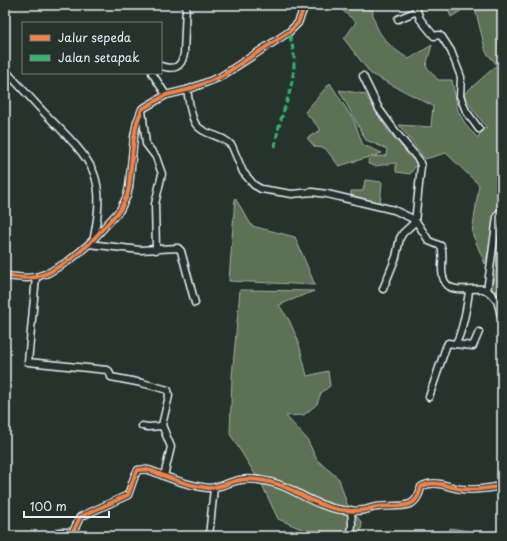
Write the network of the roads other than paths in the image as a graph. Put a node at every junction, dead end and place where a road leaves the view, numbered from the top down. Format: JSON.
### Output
{"nodes":[{"id":1,"x":186,"y":5,"type":"edge"},
{"id":2,"x":305,"y":5,"type":"edge"},
{"id":3,"x":416,"y":8,"type":"edge"},
{"id":4,"x":398,"y":19,"type":"dead end"},
{"id":5,"x":162,"y":66,"type":"edge"},
{"id":6,"x":5,"y":70,"type":"edge"},
{"id":7,"x":153,"y":74,"type":"edge"},
{"id":8,"x":363,"y":76,"type":"dead end"},
{"id":9,"x":187,"y":90,"type":"junction"},
{"id":10,"x":166,"y":95,"type":"junction"},
{"id":11,"x":142,"y":109,"type":"junction"},
{"id":12,"x":479,"y":129,"type":"dead end"},
{"id":13,"x":502,"y":211,"type":"edge"},
{"id":14,"x":415,"y":222,"type":"junction"},
{"id":15,"x":93,"y":239,"type":"junction"},
{"id":16,"x":88,"y":244,"type":"junction"},
{"id":17,"x":156,"y":250,"type":"junction"},
{"id":18,"x":5,"y":276,"type":"edge"},
{"id":19,"x":36,"y":277,"type":"junction"},
{"id":20,"x":383,"y":289,"type":"dead end"},
{"id":21,"x":469,"y":290,"type":"junction"},
{"id":22,"x":486,"y":291,"type":"junction"},
{"id":23,"x":196,"y":303,"type":"dead end"},
{"id":24,"x":502,"y":319,"type":"edge"},
{"id":25,"x":479,"y":332,"type":"dead end"},
{"id":26,"x":455,"y":344,"type":"junction"},
{"id":27,"x":430,"y":397,"type":"dead end"},
{"id":28,"x":142,"y":426,"type":"dead end"},
{"id":29,"x":162,"y":426,"type":"junction"},
{"id":30,"x":164,"y":476,"type":"junction"},
{"id":31,"x":502,"y":485,"type":"edge"},
{"id":32,"x":214,"y":488,"type":"junction"},
{"id":33,"x":351,"y":510,"type":"junction"},
{"id":34,"x":74,"y":534,"type":"edge"},
{"id":35,"x":56,"y":536,"type":"edge"},
{"id":36,"x":208,"y":536,"type":"edge"},
{"id":37,"x":351,"y":536,"type":"edge"}],
"edges":[{"from":1,"to":5,"type":"street"},
{"from":2,"to":9,"type":"street"},
{"from":3,"to":4,"type":"street"},
{"from":3,"to":12,"type":"street"},
{"from":6,"to":15,"type":"street"},
{"from":7,"to":10,"type":"street"},
{"from":8,"to":14,"type":"street"},
{"from":9,"to":10,"type":"street"},
{"from":9,"to":14,"type":"street"},
{"from":10,"to":11,"type":"street"},
{"from":11,"to":15,"type":"street"},
{"from":11,"to":17,"type":"street"},
{"from":13,"to":22,"type":"street"},
{"from":14,"to":20,"type":"street"},
{"from":14,"to":21,"type":"street"},
{"from":15,"to":16,"type":"street"},
{"from":16,"to":17,"type":"street"},
{"from":16,"to":19,"type":"street"},
{"from":17,"to":23,"type":"street"},
{"from":18,"to":19,"type":"street"},
{"from":19,"to":29,"type":"street"},
{"from":21,"to":22,"type":"street"},
{"from":21,"to":26,"type":"street"},
{"from":22,"to":24,"type":"street"},
{"from":25,"to":26,"type":"street"},
{"from":26,"to":27,"type":"street"},
{"from":28,"to":29,"type":"street"},
{"from":29,"to":30,"type":"street"},
{"from":30,"to":32,"type":"street"},
{"from":30,"to":34,"type":"street"},
{"from":31,"to":33,"type":"street"},
{"from":32,"to":33,"type":"street"},
{"from":32,"to":36,"type":"street"},
{"from":33,"to":37,"type":"street"},
{"from":34,"to":35,"type":"street"}]}
